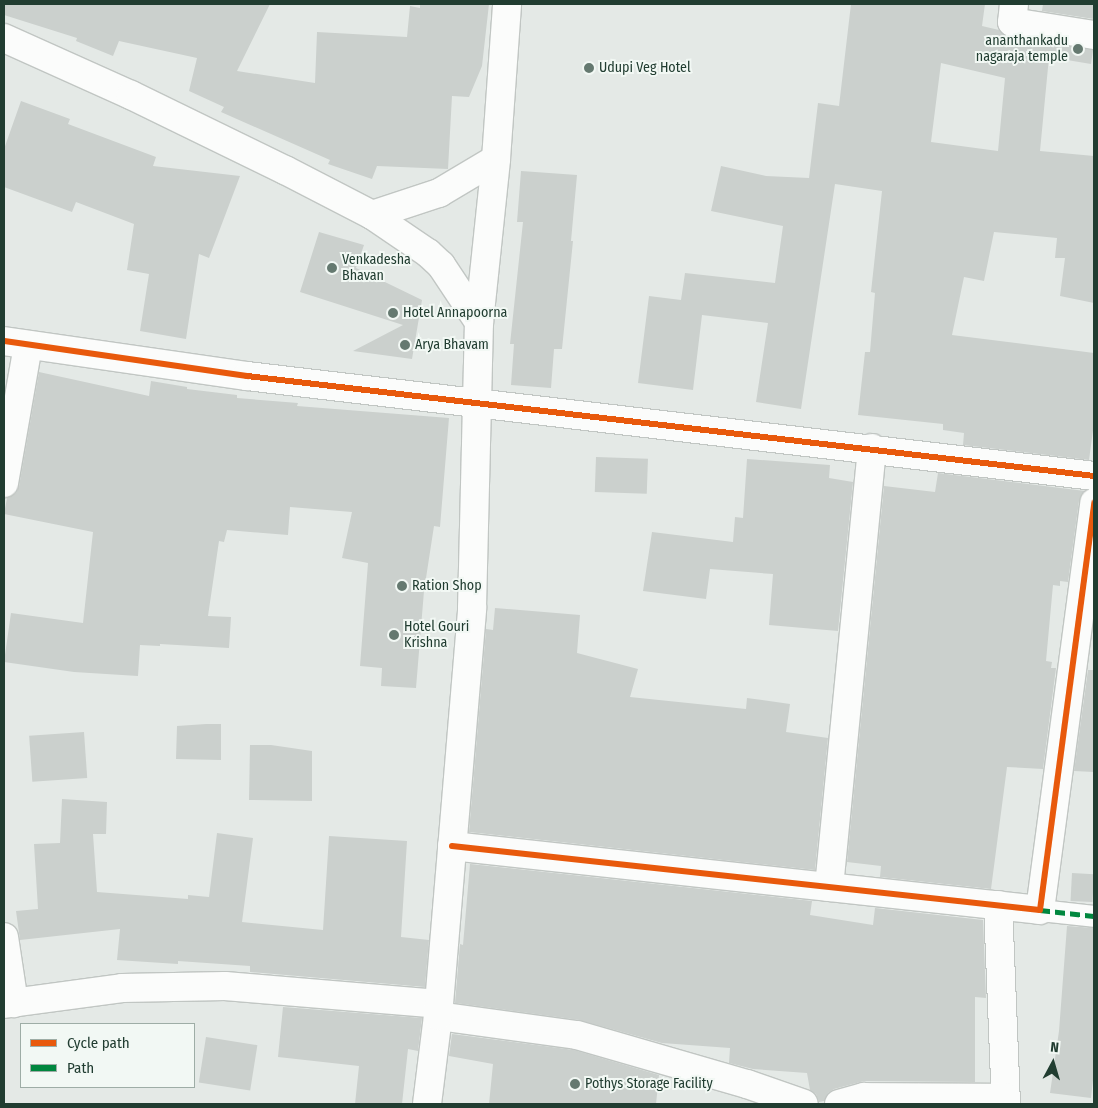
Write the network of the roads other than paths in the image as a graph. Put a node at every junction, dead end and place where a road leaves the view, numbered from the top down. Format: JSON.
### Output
{"nodes":[{"id":1,"x":507,"y":4,"type":"edge"},
{"id":2,"x":1014,"y":4,"type":"edge"},
{"id":3,"x":1094,"y":36,"type":"edge"},
{"id":4,"x":4,"y":38,"type":"edge"},
{"id":5,"x":496,"y":159,"type":"junction"},
{"id":6,"x":372,"y":215,"type":"junction"},
{"id":7,"x":479,"y":322,"type":"junction"},
{"id":8,"x":16,"y":343,"type":"edge"},
{"id":9,"x":476,"y":404,"type":"junction"},
{"id":10,"x":872,"y":448,"type":"junction"},
{"id":11,"x":1094,"y":476,"type":"edge"},
{"id":12,"x":4,"y":483,"type":"edge"},
{"id":13,"x":1094,"y":503,"type":"edge"},
{"id":14,"x":452,"y":846,"type":"junction"},
{"id":15,"x":829,"y":887,"type":"junction"},
{"id":16,"x":998,"y":905,"type":"junction"},
{"id":17,"x":1040,"y":910,"type":"junction"},
{"id":18,"x":1094,"y":916,"type":"edge"},
{"id":19,"x":4,"y":937,"type":"edge"},
{"id":20,"x":9,"y":1004,"type":"edge"},
{"id":21,"x":438,"y":1010,"type":"junction"},
{"id":22,"x":751,"y":1094,"type":"edge"},
{"id":23,"x":1006,"y":1101,"type":"edge"},
{"id":24,"x":847,"y":1103,"type":"edge"},
{"id":25,"x":427,"y":1104,"type":"edge"},
{"id":26,"x":804,"y":1104,"type":"edge"}],
"edges":[{"from":1,"to":5,"type":"street"},
{"from":2,"to":3,"type":"street"},
{"from":4,"to":6,"type":"street"},
{"from":5,"to":6,"type":"street"},
{"from":5,"to":7,"type":"street"},
{"from":6,"to":7,"type":"street"},
{"from":7,"to":9,"type":"street"},
{"from":8,"to":9,"type":"street"},
{"from":8,"to":12,"type":"street"},
{"from":9,"to":10,"type":"street"},
{"from":9,"to":14,"type":"street"},
{"from":10,"to":11,"type":"street"},
{"from":10,"to":15,"type":"street"},
{"from":13,"to":17,"type":"street"},
{"from":14,"to":15,"type":"street"},
{"from":14,"to":21,"type":"street"},
{"from":15,"to":16,"type":"street"},
{"from":16,"to":17,"type":"street"},
{"from":16,"to":23,"type":"street"},
{"from":17,"to":18,"type":"street"},
{"from":19,"to":20,"type":"street"},
{"from":20,"to":21,"type":"street"},
{"from":21,"to":22,"type":"street"},
{"from":21,"to":25,"type":"street"},
{"from":22,"to":26,"type":"street"},
{"from":23,"to":24,"type":"street"}]}
